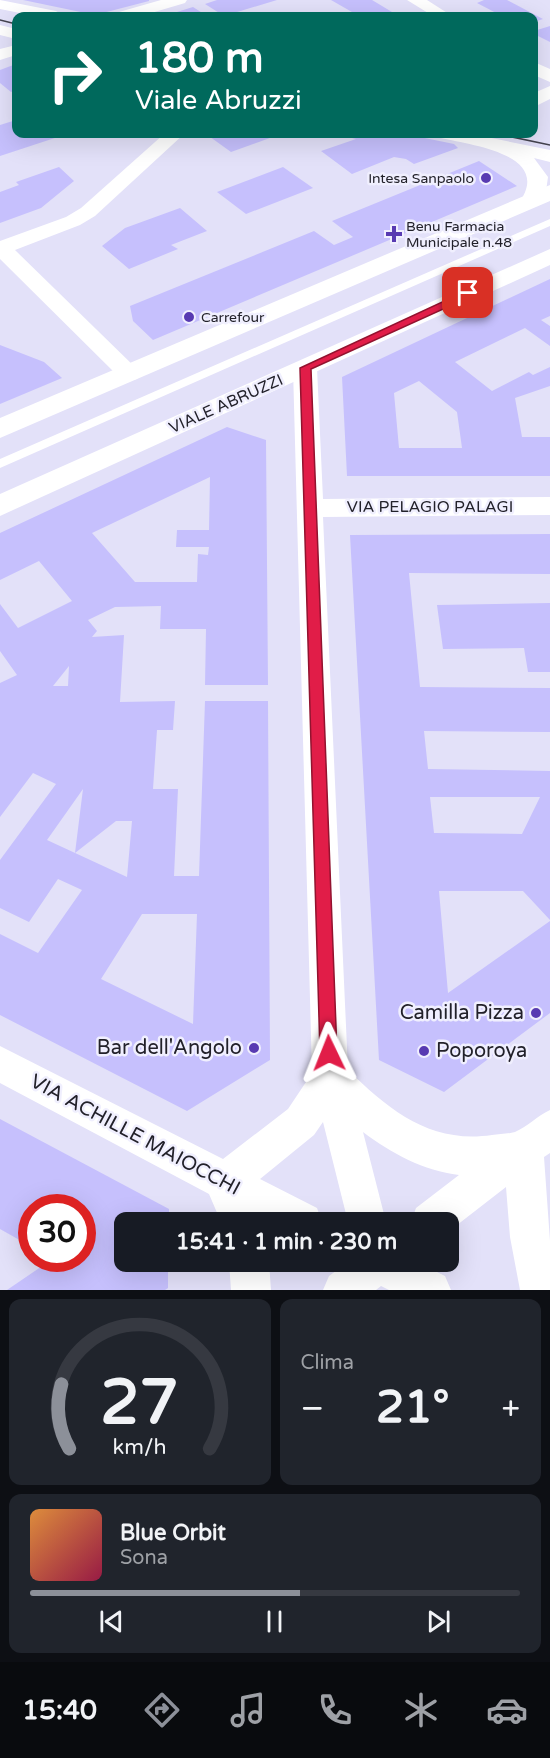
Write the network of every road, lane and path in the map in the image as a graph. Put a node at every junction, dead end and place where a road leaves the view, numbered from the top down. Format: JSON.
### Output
{"nodes":[{"id":1,"x":179,"y":0,"type":"edge"},
{"id":2,"x":415,"y":0,"type":"edge"},
{"id":3,"x":0,"y":4,"type":"edge"},
{"id":4,"x":37,"y":12,"type":"edge"},
{"id":5,"x":138,"y":12,"type":"edge"},
{"id":6,"x":437,"y":12,"type":"edge"},
{"id":7,"x":170,"y":138,"type":"edge"},
{"id":8,"x":500,"y":139,"type":"edge"},
{"id":9,"x":550,"y":156,"type":"edge"},
{"id":10,"x":540,"y":196,"type":"edge"},
{"id":11,"x":550,"y":222,"type":"edge"},
{"id":12,"x":1,"y":248,"type":"edge"},
{"id":13,"x":550,"y":256,"type":"edge"},
{"id":14,"x":305,"y":368,"type":"junction"},
{"id":15,"x":129,"y":374,"type":"junction"},
{"id":16,"x":0,"y":429,"type":"edge"},
{"id":17,"x":0,"y":464,"type":"edge"},
{"id":18,"x":0,"y":506,"type":"edge"},
{"id":19,"x":550,"y":506,"type":"edge"},
{"id":20,"x":310,"y":508,"type":"junction"},
{"id":21,"x":0,"y":1064,"type":"edge"},
{"id":22,"x":330,"y":1077,"type":"junction"},
{"id":23,"x":537,"y":1139,"type":"edge"},
{"id":24,"x":224,"y":1182,"type":"junction"},
{"id":25,"x":236,"y":1212,"type":"edge"},
{"id":26,"x":283,"y":1212,"type":"edge"},
{"id":27,"x":364,"y":1212,"type":"edge"},
{"id":28,"x":442,"y":1212,"type":"edge"},
{"id":29,"x":250,"y":1272,"type":"edge"},
{"id":30,"x":365,"y":1272,"type":"edge"},
{"id":31,"x":397,"y":1272,"type":"edge"},
{"id":32,"x":251,"y":1290,"type":"edge"},
{"id":33,"x":342,"y":1290,"type":"edge"},
{"id":34,"x":431,"y":1290,"type":"edge"},
{"id":35,"x":540,"y":1290,"type":"edge"}],
"edges":[{"from":1,"to":5,"type":"street"},
{"from":2,"to":6,"type":"street"},
{"from":3,"to":4,"type":"street"},
{"from":7,"to":12,"type":"street"},
{"from":8,"to":9,"type":"street"},
{"from":8,"to":10,"type":"street"},
{"from":10,"to":15,"type":"main road"},
{"from":11,"to":17,"type":"lane"},
{"from":12,"to":15,"type":"street"},
{"from":13,"to":14,"type":"main road","name":"VIALE ABRUZZI"},
{"from":14,"to":18,"type":"main road","name":"VIALE ABRUZZI"},
{"from":14,"to":20,"type":"street"},
{"from":15,"to":16,"type":"main road"},
{"from":19,"to":20,"type":"street","name":"VIA PELAGIO PALAGI"},
{"from":20,"to":22,"type":"street"},
{"from":21,"to":24,"type":"street","name":"VIA ACHILLE MAIOCCHI"},
{"from":22,"to":23,"type":"street"},
{"from":22,"to":24,"type":"street"},
{"from":22,"to":27,"type":"street"},
{"from":23,"to":28,"type":"street"},
{"from":23,"to":35,"type":"street"},
{"from":24,"to":25,"type":"street"},
{"from":24,"to":26,"type":"street","name":"VIA ACHILLE MAIOCCHI"},
{"from":29,"to":32,"type":"street"},
{"from":30,"to":33,"type":"street"},
{"from":31,"to":34,"type":"street"}]}
